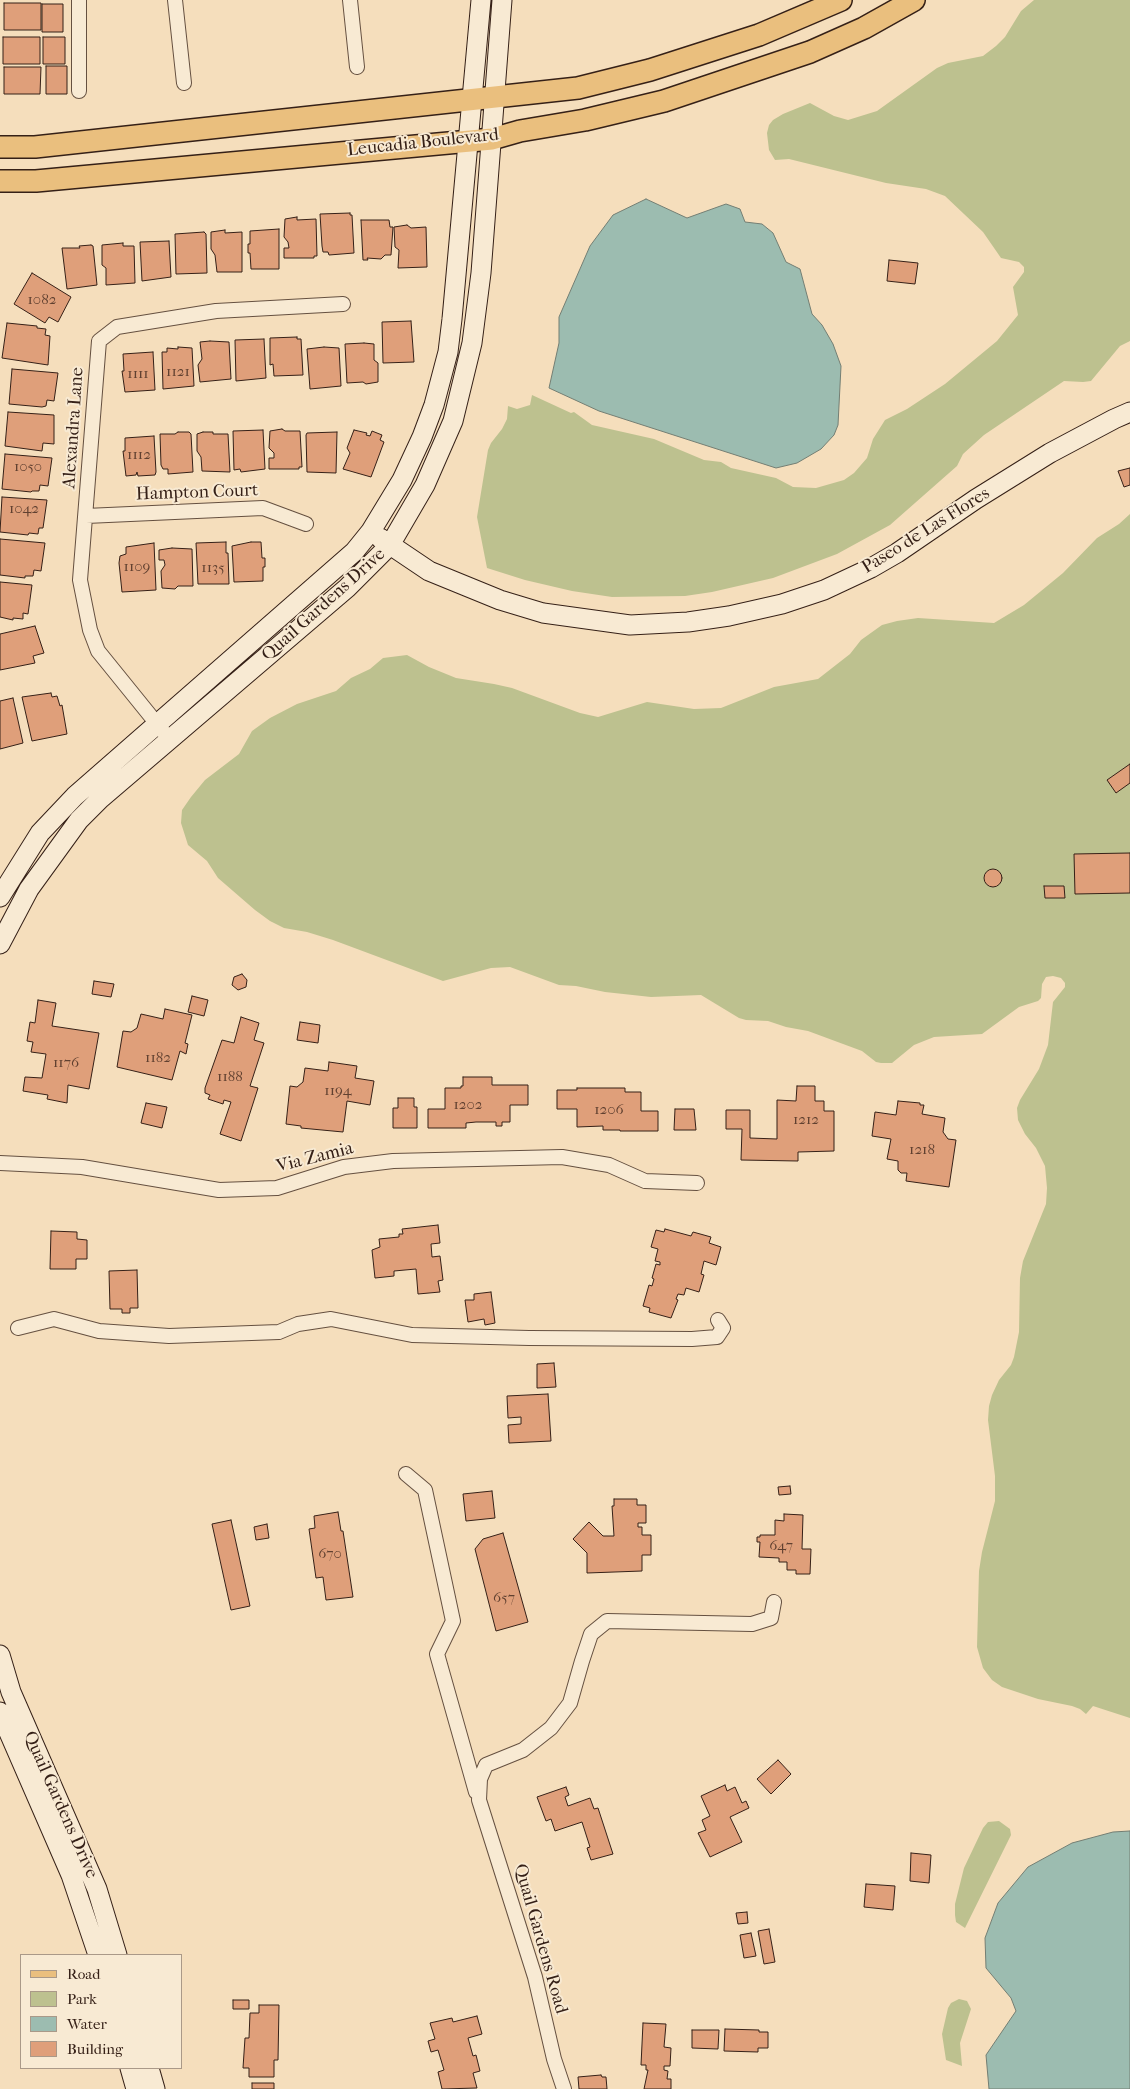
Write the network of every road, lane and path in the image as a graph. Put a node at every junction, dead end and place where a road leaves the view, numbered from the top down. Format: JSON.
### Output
{"nodes":[{"id":1,"x":79,"y":0,"type":"edge"},
{"id":2,"x":176,"y":0,"type":"edge"},
{"id":3,"x":350,"y":0,"type":"edge"},
{"id":4,"x":481,"y":0,"type":"edge"},
{"id":5,"x":502,"y":0,"type":"edge"},
{"id":6,"x":841,"y":0,"type":"edge"},
{"id":7,"x":914,"y":0,"type":"edge"},
{"id":8,"x":357,"y":67,"type":"dead end"},
{"id":9,"x":184,"y":83,"type":"dead end"},
{"id":10,"x":79,"y":91,"type":"dead end"},
{"id":11,"x":494,"y":97,"type":"junction"},
{"id":12,"x":471,"y":99,"type":"junction"},
{"id":13,"x":492,"y":139,"type":"junction"},
{"id":14,"x":468,"y":141,"type":"junction"},
{"id":15,"x":0,"y":147,"type":"edge"},
{"id":16,"x":0,"y":181,"type":"edge"},
{"id":17,"x":343,"y":304,"type":"dead end"},
{"id":18,"x":1130,"y":412,"type":"edge"},
{"id":19,"x":86,"y":516,"type":"junction"},
{"id":20,"x":306,"y":524,"type":"dead end"},
{"id":21,"x":371,"y":531,"type":"junction"},
{"id":22,"x":390,"y":545,"type":"junction"},
{"id":23,"x":156,"y":724,"type":"junction"},
{"id":24,"x":170,"y":740,"type":"junction"},
{"id":25,"x":0,"y":896,"type":"edge"},
{"id":26,"x":0,"y":944,"type":"edge"},
{"id":27,"x":0,"y":1163,"type":"edge"},
{"id":28,"x":697,"y":1183,"type":"dead end"},
{"id":29,"x":718,"y":1320,"type":"dead end"},
{"id":30,"x":18,"y":1328,"type":"dead end"},
{"id":31,"x":406,"y":1474,"type":"dead end"},
{"id":32,"x":774,"y":1602,"type":"dead end"},
{"id":33,"x":0,"y":1656,"type":"edge"},
{"id":34,"x":0,"y":1712,"type":"edge"},
{"id":35,"x":479,"y":1800,"type":"junction"},
{"id":36,"x":98,"y":1954,"type":"edge"},
{"id":37,"x":117,"y":1954,"type":"edge"},
{"id":38,"x":130,"y":2069,"type":"edge"},
{"id":39,"x":149,"y":2069,"type":"edge"},
{"id":40,"x":136,"y":2089,"type":"edge"},
{"id":41,"x":155,"y":2089,"type":"edge"},
{"id":42,"x":564,"y":2089,"type":"edge"}],
"edges":[{"from":1,"to":10,"type":"street"},
{"from":2,"to":9,"type":"street"},
{"from":3,"to":8,"type":"street"},
{"from":4,"to":12,"type":"main road","name":"Quail Gardens Drive"},
{"from":5,"to":11,"type":"main road","name":"Quail Gardens Drive"},
{"from":6,"to":11,"type":"main road"},
{"from":7,"to":13,"type":"main road","name":"Leucadia Boulevard"},
{"from":11,"to":12,"type":"main road"},
{"from":11,"to":13,"type":"main road","name":"Quail Gardens Drive"},
{"from":12,"to":14,"type":"main road","name":"Quail Gardens Drive"},
{"from":12,"to":15,"type":"main road"},
{"from":13,"to":14,"type":"main road","name":"Leucadia Boulevard"},
{"from":13,"to":22,"type":"main road","name":"Quail Gardens Drive"},
{"from":14,"to":16,"type":"main road","name":"Leucadia Boulevard"},
{"from":14,"to":21,"type":"main road","name":"Quail Gardens Drive"},
{"from":17,"to":19,"type":"street","name":"Alexandra Lane"},
{"from":18,"to":22,"type":"main road","name":"Paseo de Las Flores"},
{"from":19,"to":20,"type":"street","name":"Hampton Court"},
{"from":19,"to":23,"type":"street","name":"Alexandra Lane"},
{"from":21,"to":22,"type":"main road","name":"Paseo de Las Flores"},
{"from":21,"to":23,"type":"main road","name":"Quail Gardens Drive"},
{"from":22,"to":24,"type":"main road","name":"Quail Gardens Drive"},
{"from":23,"to":24,"type":"street","name":"Alexandra Lane"},
{"from":23,"to":25,"type":"main road","name":"Quail Gardens Drive"},
{"from":24,"to":26,"type":"main road","name":"Quail Gardens Drive"},
{"from":27,"to":28,"type":"street","name":"Via Zamia"},
{"from":29,"to":30,"type":"street"},
{"from":31,"to":35,"type":"street","name":"Quail Gardens Road"},
{"from":32,"to":35,"type":"street","name":"Quail Gardens Road"},
{"from":33,"to":37,"type":"main road","name":"Quail Gardens Drive"},
{"from":34,"to":36,"type":"main road","name":"Quail Gardens Drive"},
{"from":35,"to":42,"type":"street","name":"Quail Gardens Road"},
{"from":38,"to":40,"type":"main road"},
{"from":39,"to":41,"type":"main road"}]}
